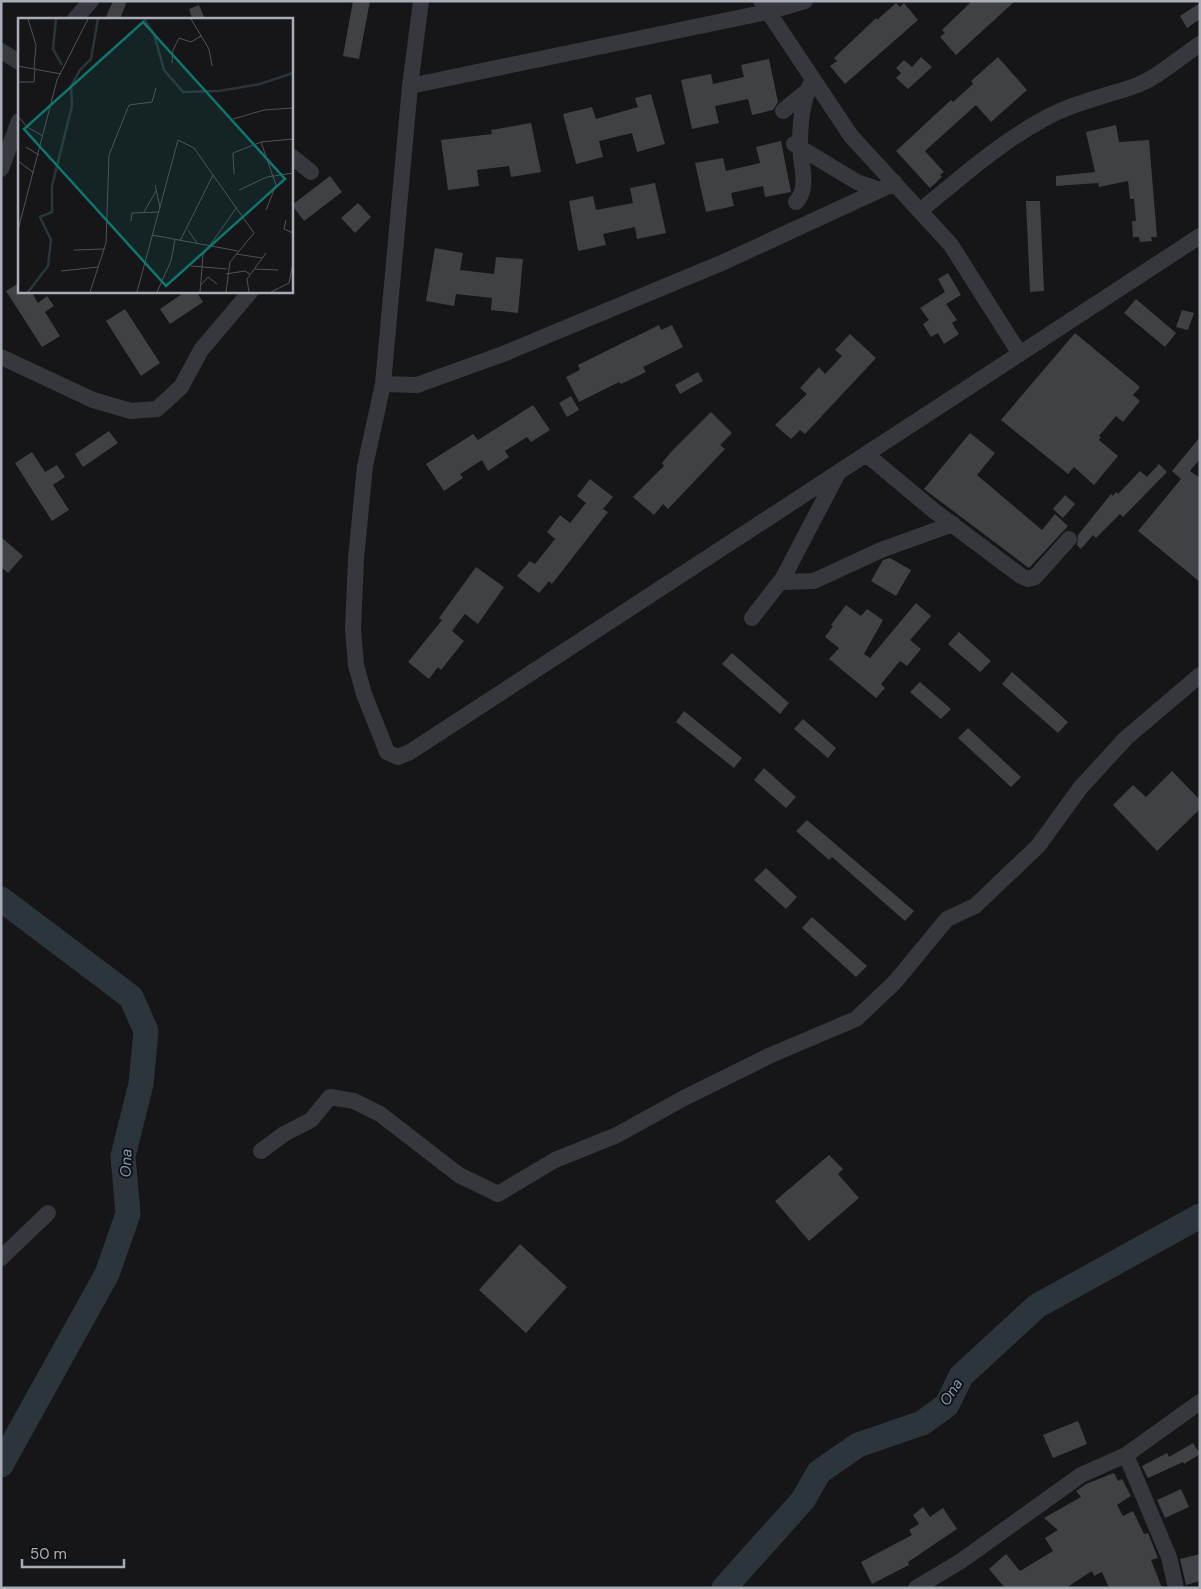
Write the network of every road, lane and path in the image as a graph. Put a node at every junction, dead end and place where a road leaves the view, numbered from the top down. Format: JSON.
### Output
{"nodes":[{"id":1,"x":91,"y":1,"type":"edge"},
{"id":2,"x":421,"y":1,"type":"edge"},
{"id":3,"x":805,"y":1,"type":"edge"},
{"id":4,"x":764,"y":7,"type":"edge"},
{"id":5,"x":76,"y":18,"type":"edge"},
{"id":6,"x":1200,"y":44,"type":"edge"},
{"id":7,"x":1,"y":51,"type":"edge"},
{"id":8,"x":18,"y":61,"type":"edge"},
{"id":9,"x":810,"y":85,"type":"junction"},
{"id":10,"x":410,"y":86,"type":"junction"},
{"id":11,"x":784,"y":111,"type":"dead end"},
{"id":12,"x":18,"y":124,"type":"edge"},
{"id":13,"x":794,"y":144,"type":"junction"},
{"id":14,"x":292,"y":157,"type":"edge"},
{"id":15,"x":1,"y":170,"type":"edge"},
{"id":16,"x":311,"y":172,"type":"dead end"},
{"id":17,"x":895,"y":183,"type":"junction"},
{"id":18,"x":880,"y":190,"type":"junction"},
{"id":19,"x":796,"y":202,"type":"dead end"},
{"id":20,"x":920,"y":211,"type":"junction"},
{"id":21,"x":1200,"y":236,"type":"edge"},
{"id":22,"x":250,"y":292,"type":"edge"},
{"id":23,"x":1020,"y":354,"type":"junction"},
{"id":24,"x":1,"y":357,"type":"edge"},
{"id":25,"x":383,"y":384,"type":"junction"},
{"id":26,"x":866,"y":454,"type":"junction"},
{"id":27,"x":839,"y":471,"type":"junction"},
{"id":28,"x":953,"y":524,"type":"junction"},
{"id":29,"x":1069,"y":539,"type":"dead end"},
{"id":30,"x":780,"y":582,"type":"junction"},
{"id":31,"x":752,"y":618,"type":"dead end"},
{"id":32,"x":1200,"y":675,"type":"edge"},
{"id":33,"x":261,"y":1151,"type":"dead end"},
{"id":34,"x":48,"y":1213,"type":"dead end"},
{"id":35,"x":1,"y":1258,"type":"edge"},
{"id":36,"x":1200,"y":1402,"type":"edge"},
{"id":37,"x":1126,"y":1455,"type":"junction"},
{"id":38,"x":916,"y":1588,"type":"edge"},
{"id":39,"x":1176,"y":1588,"type":"edge"}],
"edges":[{"from":1,"to":5,"type":"street"},
{"from":2,"to":10,"type":"street"},
{"from":3,"to":4,"type":"street"},
{"from":4,"to":9,"type":"street"},
{"from":4,"to":10,"type":"street"},
{"from":6,"to":20,"type":"street"},
{"from":7,"to":8,"type":"street"},
{"from":9,"to":11,"type":"street"},
{"from":9,"to":13,"type":"street"},
{"from":9,"to":17,"type":"street"},
{"from":10,"to":25,"type":"street"},
{"from":12,"to":15,"type":"street"},
{"from":13,"to":18,"type":"street"},
{"from":13,"to":19,"type":"street"},
{"from":14,"to":16,"type":"street"},
{"from":17,"to":18,"type":"street"},
{"from":17,"to":20,"type":"street"},
{"from":18,"to":25,"type":"street"},
{"from":20,"to":23,"type":"street"},
{"from":21,"to":23,"type":"street"},
{"from":22,"to":24,"type":"street"},
{"from":23,"to":26,"type":"street"},
{"from":25,"to":27,"type":"street"},
{"from":26,"to":27,"type":"street"},
{"from":26,"to":28,"type":"street"},
{"from":27,"to":30,"type":"street"},
{"from":28,"to":29,"type":"street"},
{"from":28,"to":30,"type":"street"},
{"from":30,"to":31,"type":"street"},
{"from":32,"to":33,"type":"street"},
{"from":34,"to":35,"type":"street"},
{"from":36,"to":37,"type":"street"},
{"from":37,"to":38,"type":"street"},
{"from":37,"to":39,"type":"street"}]}
